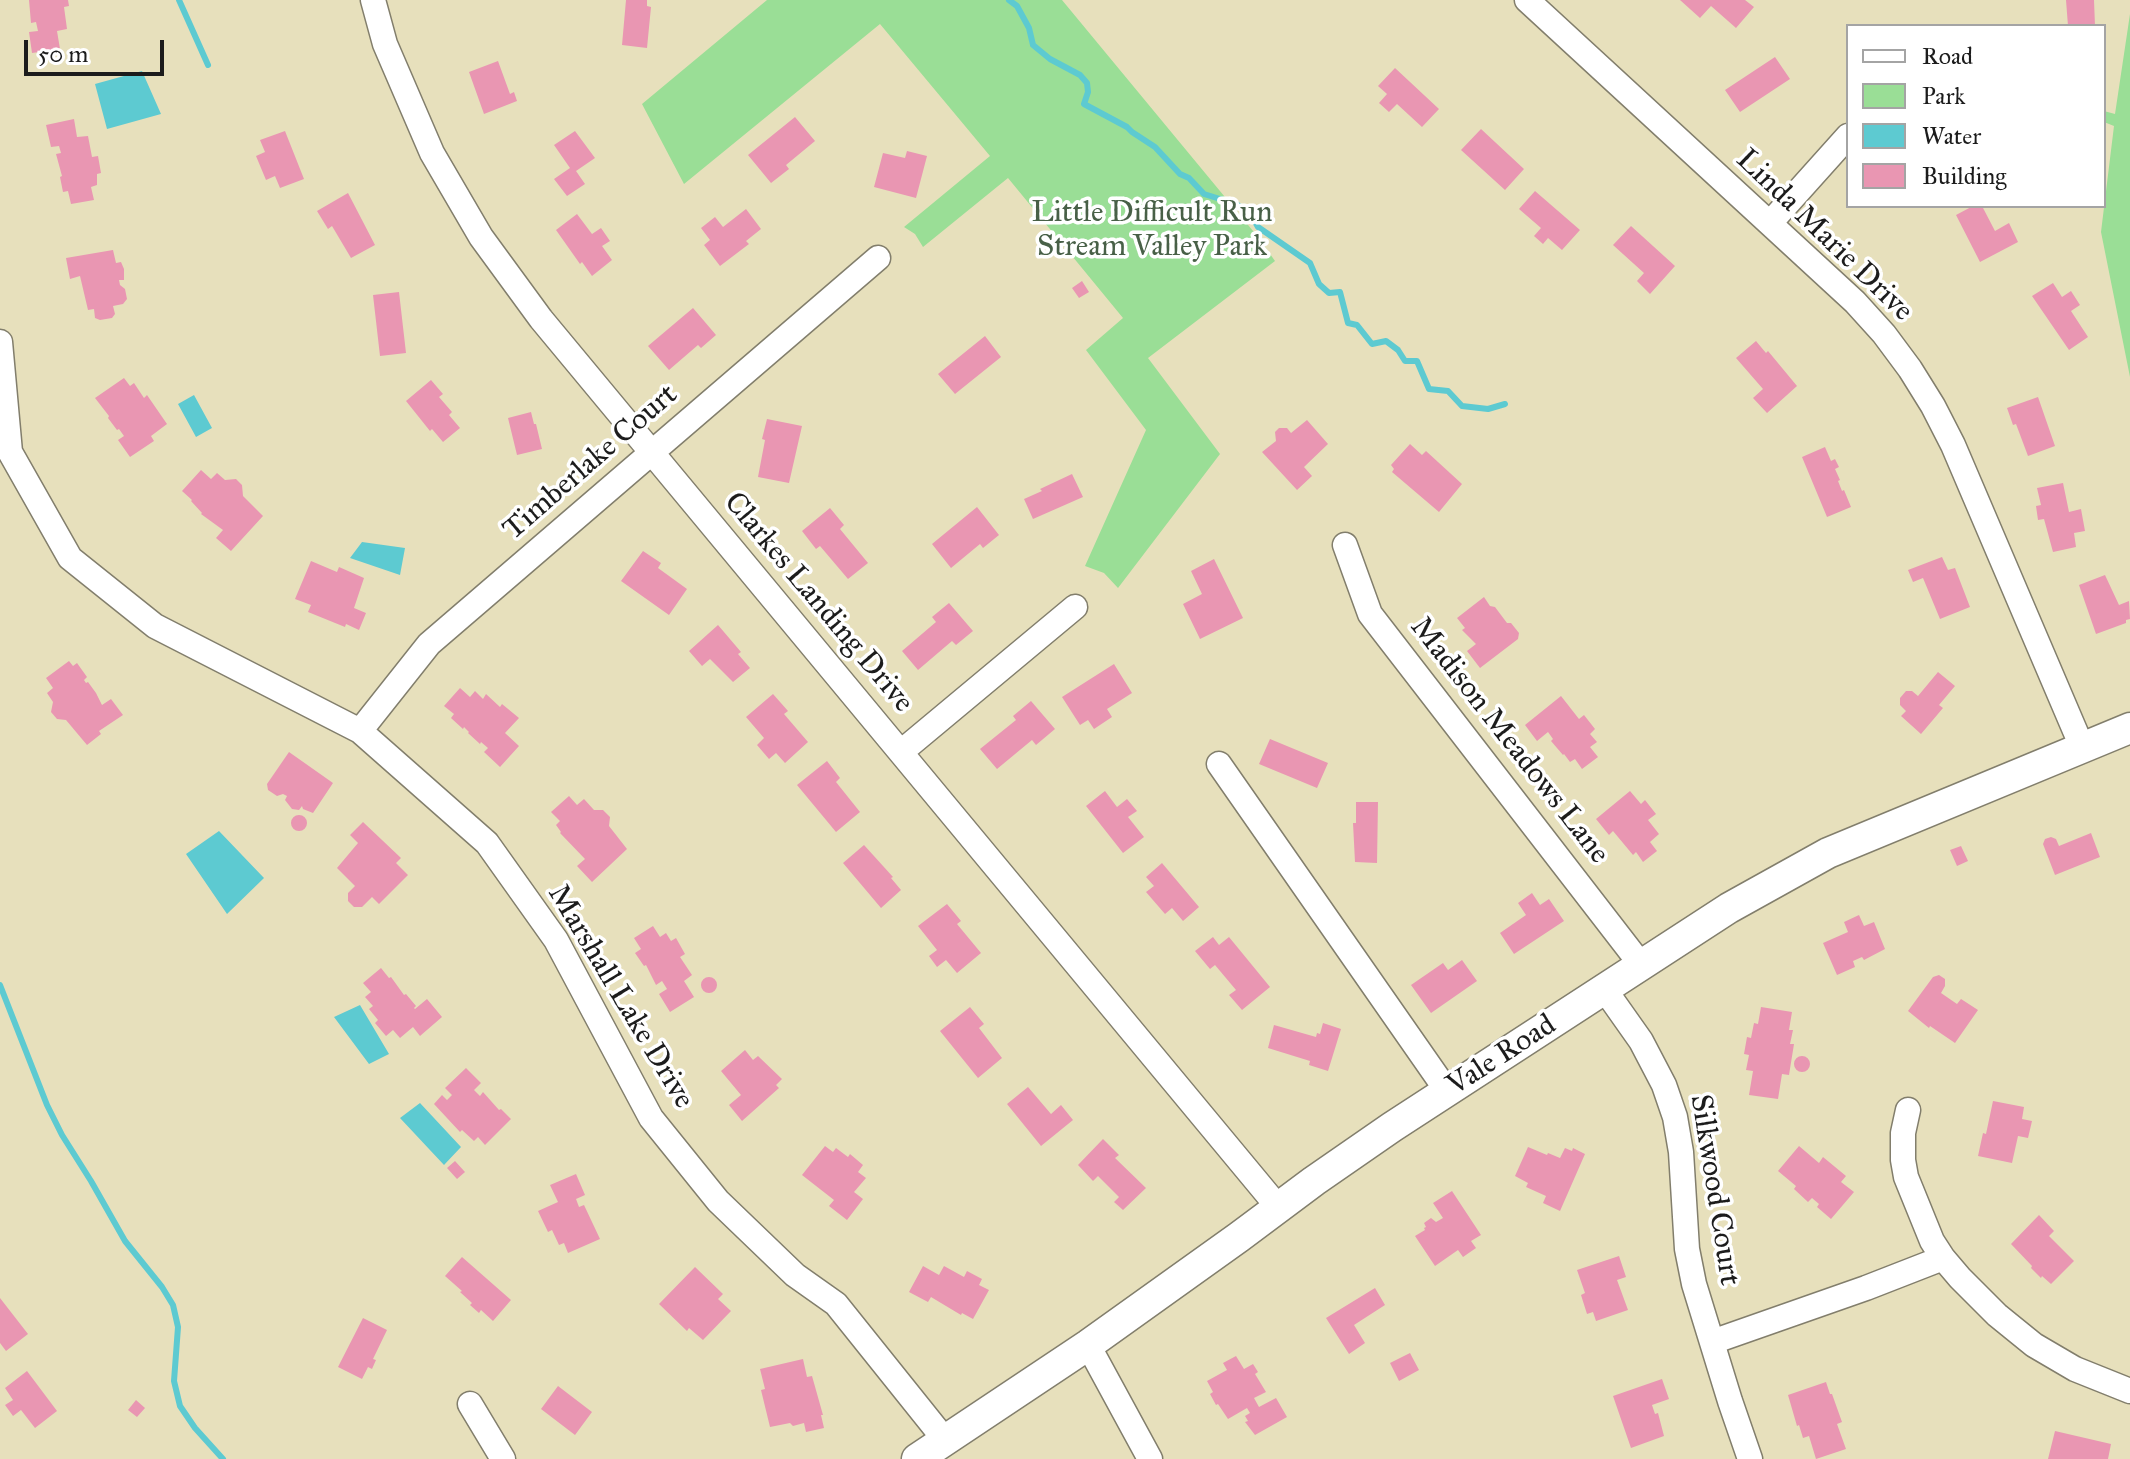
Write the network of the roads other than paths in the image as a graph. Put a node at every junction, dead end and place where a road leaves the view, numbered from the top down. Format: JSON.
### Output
{"nodes":[{"id":1,"x":373,"y":0,"type":"edge"},
{"id":2,"x":1527,"y":0,"type":"edge"},
{"id":3,"x":1846,"y":138,"type":"edge"},
{"id":4,"x":1770,"y":223,"type":"junction"},
{"id":5,"x":878,"y":258,"type":"dead end"},
{"id":6,"x":0,"y":342,"type":"edge"},
{"id":7,"x":652,"y":452,"type":"junction"},
{"id":8,"x":1345,"y":545,"type":"dead end"},
{"id":9,"x":1075,"y":607,"type":"dead end"},
{"id":10,"x":2130,"y":728,"type":"edge"},
{"id":11,"x":360,"y":731,"type":"junction"},
{"id":12,"x":2082,"y":747,"type":"junction"},
{"id":13,"x":901,"y":752,"type":"junction"},
{"id":14,"x":1219,"y":764,"type":"dead end"},
{"id":15,"x":1642,"y":966,"type":"junction"},
{"id":16,"x":1605,"y":990,"type":"junction"},
{"id":17,"x":1447,"y":1091,"type":"junction"},
{"id":18,"x":1908,"y":1110,"type":"dead end"},
{"id":19,"x":1278,"y":1207,"type":"junction"},
{"id":20,"x":1943,"y":1258,"type":"junction"},
{"id":21,"x":1712,"y":1342,"type":"junction"},
{"id":22,"x":1088,"y":1345,"type":"junction"},
{"id":23,"x":2130,"y":1391,"type":"edge"},
{"id":24,"x":470,"y":1404,"type":"dead end"},
{"id":25,"x":945,"y":1440,"type":"junction"},
{"id":26,"x":503,"y":1459,"type":"edge"},
{"id":27,"x":917,"y":1459,"type":"edge"},
{"id":28,"x":1150,"y":1459,"type":"edge"},
{"id":29,"x":1750,"y":1459,"type":"edge"}],
"edges":[{"from":1,"to":7,"type":"street","name":"Clarkes Landing Drive"},
{"from":2,"to":4,"type":"street","name":"Linda Marie Drive"},
{"from":3,"to":4,"type":"street"},
{"from":4,"to":12,"type":"street","name":"Linda Marie Drive"},
{"from":5,"to":7,"type":"street","name":"Timberlake Court"},
{"from":6,"to":11,"type":"street","name":"Marshall Lake Drive"},
{"from":7,"to":11,"type":"street","name":"Timberlake Court"},
{"from":7,"to":13,"type":"street","name":"Clarkes Landing Drive"},
{"from":8,"to":15,"type":"street","name":"Madison Meadows Lane"},
{"from":9,"to":13,"type":"street"},
{"from":10,"to":12,"type":"main road","name":"Vale Road"},
{"from":11,"to":25,"type":"street","name":"Marshall Lake Drive"},
{"from":12,"to":15,"type":"main road","name":"Vale Road"},
{"from":13,"to":19,"type":"street","name":"Clarkes Landing Drive"},
{"from":14,"to":17,"type":"street"},
{"from":15,"to":16,"type":"main road","name":"Vale Road"},
{"from":16,"to":17,"type":"main road","name":"Vale Road"},
{"from":16,"to":21,"type":"street","name":"Silkwood Court"},
{"from":17,"to":19,"type":"main road","name":"Vale Road"},
{"from":18,"to":20,"type":"street"},
{"from":19,"to":22,"type":"main road","name":"Vale Road"},
{"from":20,"to":21,"type":"street"},
{"from":20,"to":23,"type":"street"},
{"from":21,"to":29,"type":"street","name":"Silkwood Court"},
{"from":22,"to":25,"type":"main road","name":"Vale Road"},
{"from":22,"to":28,"type":"street"},
{"from":24,"to":26,"type":"street"},
{"from":25,"to":27,"type":"main road","name":"Vale Road"}]}
